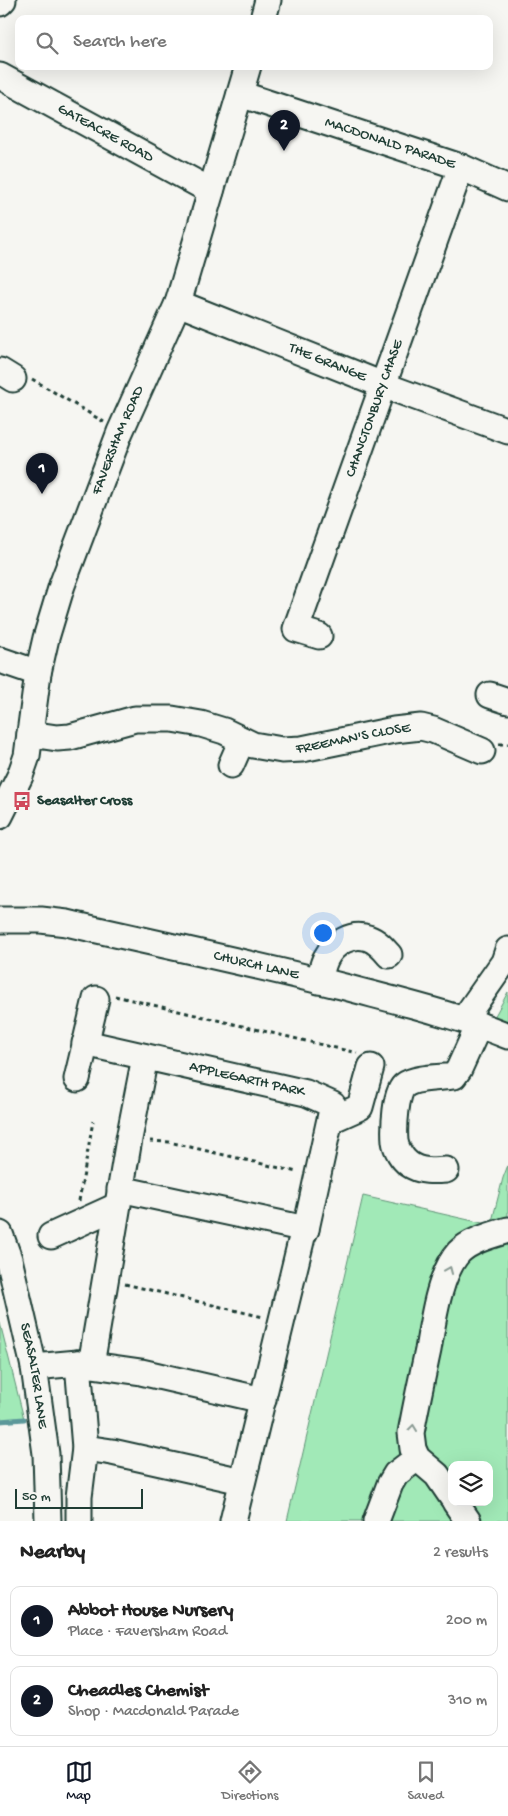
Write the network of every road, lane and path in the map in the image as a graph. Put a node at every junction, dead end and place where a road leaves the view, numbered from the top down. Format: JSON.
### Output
{"nodes":[{"id":1,"x":268,"y":0,"type":"edge"},
{"id":2,"x":264,"y":15,"type":"edge"},
{"id":3,"x":247,"y":70,"type":"edge"},
{"id":4,"x":0,"y":76,"type":"edge"},
{"id":5,"x":240,"y":94,"type":"junction"},
{"id":6,"x":462,"y":167,"type":"junction"},
{"id":7,"x":508,"y":188,"type":"edge"},
{"id":8,"x":211,"y":191,"type":"junction"},
{"id":9,"x":178,"y":303,"type":"junction"},
{"id":10,"x":15,"y":376,"type":"edge"},
{"id":11,"x":384,"y":385,"type":"junction"},
{"id":12,"x":508,"y":431,"type":"edge"},
{"id":13,"x":120,"y":432,"type":"junction"},
{"id":14,"x":318,"y":636,"type":"dead end"},
{"id":15,"x":0,"y":660,"type":"edge"},
{"id":16,"x":38,"y":673,"type":"junction"},
{"id":17,"x":30,"y":734,"type":"junction"},
{"id":18,"x":242,"y":740,"type":"junction"},
{"id":19,"x":467,"y":753,"type":"dead end"},
{"id":20,"x":231,"y":765,"type":"dead end"},
{"id":21,"x":0,"y":816,"type":"edge"},
{"id":22,"x":0,"y":920,"type":"edge"},
{"id":23,"x":508,"y":950,"type":"edge"},
{"id":24,"x":389,"y":955,"type":"dead end"},
{"id":25,"x":319,"y":981,"type":"junction"},
{"id":26,"x":96,"y":999,"type":"joint"},
{"id":27,"x":472,"y":1022,"type":"junction"},
{"id":28,"x":508,"y":1036,"type":"edge"},
{"id":29,"x":85,"y":1043,"type":"junction"},
{"id":30,"x":145,"y":1057,"type":"junction"},
{"id":31,"x":371,"y":1067,"type":"joint"},
{"id":32,"x":77,"y":1079,"type":"dead end"},
{"id":33,"x":331,"y":1120,"type":"junction"},
{"id":34,"x":94,"y":1121,"type":"dead end"},
{"id":35,"x":129,"y":1139,"type":"junction"},
{"id":36,"x":446,"y":1170,"type":"dead end"},
{"id":37,"x":318,"y":1177,"type":"junction"},
{"id":38,"x":119,"y":1197,"type":"junction"},
{"id":39,"x":75,"y":1225,"type":"junction"},
{"id":40,"x":306,"y":1230,"type":"junction"},
{"id":41,"x":508,"y":1230,"type":"edge"},
{"id":42,"x":0,"y":1234,"type":"edge"},
{"id":43,"x":51,"y":1236,"type":"dead end"},
{"id":44,"x":105,"y":1279,"type":"junction"},
{"id":45,"x":282,"y":1321,"type":"junction"},
{"id":46,"x":84,"y":1364,"type":"junction"},
{"id":47,"x":34,"y":1366,"type":"junction"},
{"id":48,"x":263,"y":1400,"type":"junction"},
{"id":49,"x":85,"y":1448,"type":"junction"},
{"id":50,"x":417,"y":1458,"type":"junction"},
{"id":51,"x":242,"y":1481,"type":"junction"},
{"id":52,"x":448,"y":1491,"type":"edge"},
{"id":53,"x":458,"y":1506,"type":"edge"},
{"id":54,"x":48,"y":1521,"type":"edge"},
{"id":55,"x":79,"y":1521,"type":"edge"},
{"id":56,"x":233,"y":1521,"type":"edge"},
{"id":57,"x":376,"y":1521,"type":"edge"},
{"id":58,"x":468,"y":1521,"type":"edge"}],
"edges":[{"from":1,"to":2,"type":"street"},
{"from":3,"to":5,"type":"street","name":"FAVERSHAM ROAD"},
{"from":4,"to":8,"type":"street","name":"GATEACRE ROAD"},
{"from":5,"to":6,"type":"street","name":"MACDONALD PARADE"},
{"from":5,"to":8,"type":"street","name":"FAVERSHAM ROAD"},
{"from":6,"to":7,"type":"street","name":"MACDONALD PARADE"},
{"from":6,"to":11,"type":"street","name":"CHANCTONBURY CHASE"},
{"from":8,"to":9,"type":"street","name":"FAVERSHAM ROAD"},
{"from":9,"to":11,"type":"street","name":"THE GRANGE"},
{"from":9,"to":13,"type":"street","name":"FAVERSHAM ROAD"},
{"from":10,"to":13,"type":"path"},
{"from":11,"to":12,"type":"street","name":"THE GRANGE"},
{"from":11,"to":14,"type":"street","name":"CHANCTONBURY CHASE"},
{"from":13,"to":16,"type":"street","name":"FAVERSHAM ROAD"},
{"from":15,"to":16,"type":"street"},
{"from":16,"to":17,"type":"street","name":"FAVERSHAM ROAD"},
{"from":17,"to":18,"type":"street","name":"FREEMAN'S CLOSE"},
{"from":17,"to":21,"type":"street","name":"FAVERSHAM ROAD"},
{"from":18,"to":19,"type":"street","name":"FREEMAN'S CLOSE"},
{"from":18,"to":20,"type":"street"},
{"from":22,"to":25,"type":"street","name":"CHURCH LANE"},
{"from":23,"to":27,"type":"street"},
{"from":24,"to":25,"type":"street"},
{"from":25,"to":27,"type":"street","name":"CHURCH LANE"},
{"from":26,"to":29,"type":"street"},
{"from":26,"to":31,"type":"path"},
{"from":27,"to":28,"type":"street","name":"CHURCH LANE"},
{"from":27,"to":36,"type":"street"},
{"from":29,"to":30,"type":"street","name":"APPLEGARTH PARK"},
{"from":29,"to":32,"type":"street"},
{"from":30,"to":33,"type":"street","name":"APPLEGARTH PARK"},
{"from":30,"to":35,"type":"street"},
{"from":31,"to":33,"type":"street"},
{"from":33,"to":37,"type":"street"},
{"from":34,"to":39,"type":"path"},
{"from":35,"to":37,"type":"path"},
{"from":35,"to":38,"type":"street"},
{"from":37,"to":40,"type":"street"},
{"from":38,"to":39,"type":"street"},
{"from":38,"to":40,"type":"street"},
{"from":38,"to":44,"type":"street"},
{"from":39,"to":43,"type":"street"},
{"from":40,"to":45,"type":"street"},
{"from":50,"to":41,"type":"street","one_way":true},
{"from":42,"to":47,"type":"street","name":"SEASALTER LANE"},
{"from":44,"to":45,"type":"path"},
{"from":44,"to":46,"type":"street"},
{"from":45,"to":48,"type":"street"},
{"from":46,"to":47,"type":"street"},
{"from":46,"to":48,"type":"street"},
{"from":46,"to":49,"type":"street"},
{"from":47,"to":54,"type":"street","name":"SEASALTER LANE"},
{"from":48,"to":51,"type":"street"},
{"from":49,"to":51,"type":"street"},
{"from":49,"to":55,"type":"street"},
{"from":50,"to":52,"type":"street"},
{"from":50,"to":57,"type":"street"},
{"from":51,"to":56,"type":"street"},
{"from":53,"to":58,"type":"street"}]}
